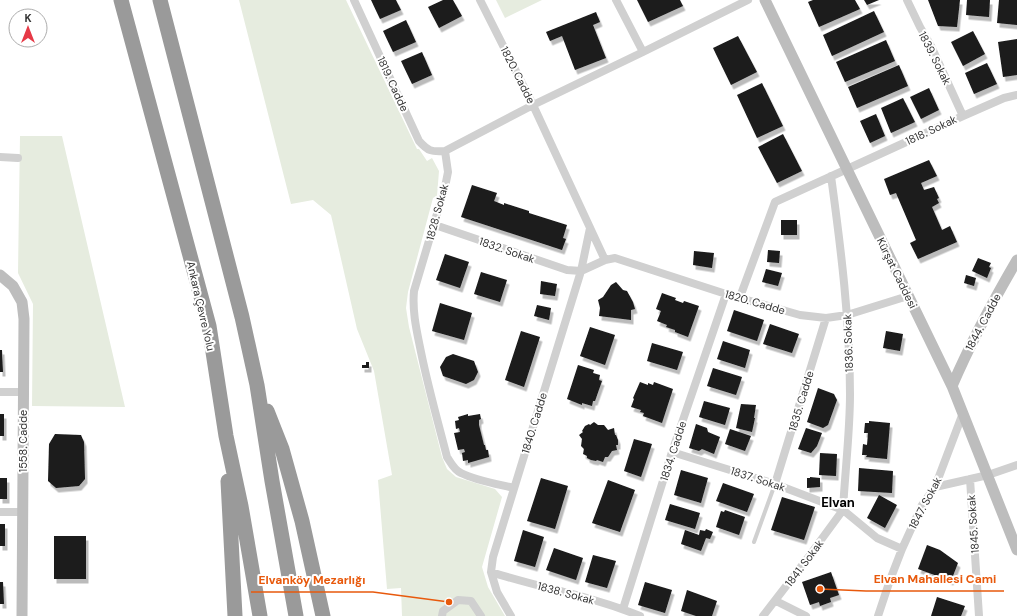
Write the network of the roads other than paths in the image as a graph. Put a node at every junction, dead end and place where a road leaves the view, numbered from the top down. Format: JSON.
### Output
{"nodes":[{"id":1,"x":121,"y":0,"type":"edge"},
{"id":2,"x":160,"y":0,"type":"edge"},
{"id":3,"x":354,"y":0,"type":"edge"},
{"id":4,"x":480,"y":0,"type":"edge"},
{"id":5,"x":616,"y":0,"type":"edge"},
{"id":6,"x":748,"y":0,"type":"edge"},
{"id":7,"x":765,"y":0,"type":"edge"},
{"id":8,"x":907,"y":0,"type":"edge"},
{"id":9,"x":643,"y":52,"type":"junction"},
{"id":10,"x":1017,"y":95,"type":"edge"},
{"id":11,"x":533,"y":105,"type":"junction"},
{"id":12,"x":963,"y":116,"type":"junction"},
{"id":13,"x":445,"y":151,"type":"junction"},
{"id":14,"x":0,"y":157,"type":"edge"},
{"id":15,"x":18,"y":158,"type":"dead end"},
{"id":16,"x":847,"y":170,"type":"junction"},
{"id":17,"x":831,"y":176,"type":"junction"},
{"id":18,"x":435,"y":225,"type":"junction"},
{"id":19,"x":590,"y":228,"type":"junction"},
{"id":20,"x":605,"y":260,"type":"junction"},
{"id":21,"x":1017,"y":260,"type":"edge"},
{"id":22,"x":581,"y":271,"type":"junction"},
{"id":23,"x":0,"y":275,"type":"edge"},
{"id":24,"x":726,"y":294,"type":"junction"},
{"id":25,"x":908,"y":296,"type":"junction"},
{"id":26,"x":740,"y":297,"type":"junction"},
{"id":27,"x":847,"y":315,"type":"junction"},
{"id":28,"x":826,"y":318,"type":"junction"},
{"id":29,"x":257,"y":385,"type":"junction"},
{"id":30,"x":952,"y":386,"type":"junction"},
{"id":31,"x":0,"y":392,"type":"edge"},
{"id":32,"x":24,"y":392,"type":"junction"},
{"id":33,"x":963,"y":413,"type":"junction"},
{"id":34,"x":226,"y":436,"type":"junction"},
{"id":35,"x":672,"y":452,"type":"junction"},
{"id":36,"x":1017,"y":465,"type":"edge"},
{"id":37,"x":988,"y":475,"type":"junction"},
{"id":38,"x":970,"y":479,"type":"junction"},
{"id":39,"x":775,"y":484,"type":"junction"},
{"id":40,"x":935,"y":487,"type":"junction"},
{"id":41,"x":514,"y":488,"type":"junction"},
{"id":42,"x":843,"y":510,"type":"junction"},
{"id":43,"x":0,"y":512,"type":"edge"},
{"id":44,"x":23,"y":512,"type":"junction"},
{"id":45,"x":754,"y":542,"type":"dead end"},
{"id":46,"x":902,"y":549,"type":"junction"},
{"id":47,"x":1017,"y":550,"type":"edge"},
{"id":48,"x":491,"y":572,"type":"junction"},
{"id":49,"x":776,"y":600,"type":"junction"},
{"id":50,"x":623,"y":609,"type":"junction"},
{"id":51,"x":22,"y":616,"type":"edge"},
{"id":52,"x":235,"y":616,"type":"edge"},
{"id":53,"x":260,"y":616,"type":"edge"},
{"id":54,"x":296,"y":616,"type":"edge"},
{"id":55,"x":323,"y":616,"type":"edge"},
{"id":56,"x":442,"y":616,"type":"edge"},
{"id":57,"x":481,"y":616,"type":"edge"},
{"id":58,"x":511,"y":616,"type":"edge"},
{"id":59,"x":640,"y":616,"type":"edge"},
{"id":60,"x":763,"y":616,"type":"edge"},
{"id":61,"x":806,"y":616,"type":"edge"},
{"id":62,"x":878,"y":616,"type":"edge"},
{"id":63,"x":979,"y":616,"type":"edge"}],
"edges":[{"from":1,"to":34,"type":"highway","name":"Ankara Çevre Yolu"},
{"from":2,"to":29,"type":"highway"},
{"from":3,"to":13,"type":"street","name":"1819. Cadde"},
{"from":4,"to":11,"type":"street","name":"1820. Cadde"},
{"from":5,"to":9,"type":"street"},
{"from":6,"to":9,"type":"street"},
{"from":7,"to":16,"type":"street","name":"Kürşat Caddesi"},
{"from":8,"to":12,"type":"street","name":"1839. Sokak"},
{"from":9,"to":11,"type":"street"},
{"from":10,"to":12,"type":"street","name":"1818. Sokak"},
{"from":11,"to":13,"type":"street"},
{"from":11,"to":19,"type":"street","name":"1820. Cadde"},
{"from":12,"to":16,"type":"street","name":"1818. Sokak"},
{"from":13,"to":18,"type":"street","name":"1828. Sokak"},
{"from":14,"to":15,"type":"street"},
{"from":16,"to":17,"type":"street"},
{"from":16,"to":25,"type":"street","name":"Kürşat Caddesi"},
{"from":17,"to":26,"type":"street"},
{"from":17,"to":27,"type":"street","name":"1836. Sokak"},
{"from":18,"to":22,"type":"street","name":"1832. Sokak"},
{"from":18,"to":41,"type":"street","name":"1828. Sokak"},
{"from":19,"to":20,"type":"street","name":"1820. Cadde"},
{"from":19,"to":22,"type":"street","name":"1840. Cadde"},
{"from":20,"to":22,"type":"street","name":"1820. Cadde"},
{"from":20,"to":24,"type":"street","name":"1820. Cadde"},
{"from":21,"to":30,"type":"street","name":"1844. Cadde"},
{"from":22,"to":41,"type":"street","name":"1840. Cadde"},
{"from":23,"to":32,"type":"street","name":"1558. Cadde"},
{"from":24,"to":26,"type":"street","name":"1820. Cadde"},
{"from":24,"to":35,"type":"street","name":"1834. Cadde"},
{"from":25,"to":27,"type":"street","name":"1820. Cadde"},
{"from":25,"to":30,"type":"street","name":"Kürşat Caddesi"},
{"from":26,"to":28,"type":"street","name":"1820. Cadde"},
{"from":27,"to":28,"type":"street","name":"1820. Cadde"},
{"from":27,"to":42,"type":"street","name":"1836. Sokak"},
{"from":28,"to":39,"type":"street","name":"1835. Cadde"},
{"from":29,"to":54,"type":"highway"},
{"from":29,"to":55,"type":"highway"},
{"from":30,"to":33,"type":"street","name":"Kürşat Caddesi"},
{"from":31,"to":32,"type":"street"},
{"from":32,"to":44,"type":"street","name":"1558. Cadde"},
{"from":33,"to":37,"type":"street","name":"Kürşat Caddesi"},
{"from":33,"to":40,"type":"street","name":"1847. Sokak"},
{"from":34,"to":52,"type":"highway"},
{"from":34,"to":53,"type":"highway","name":"Ankara Çevre Yolu"},
{"from":35,"to":39,"type":"street","name":"1837. Sokak"},
{"from":35,"to":50,"type":"street","name":"1834. Cadde"},
{"from":36,"to":37,"type":"street"},
{"from":37,"to":38,"type":"street"},
{"from":37,"to":47,"type":"street","name":"Kürşat Caddesi"},
{"from":38,"to":40,"type":"street"},
{"from":38,"to":63,"type":"street","name":"1845. Sokak"},
{"from":39,"to":42,"type":"street","name":"1837. Sokak"},
{"from":39,"to":45,"type":"lane"},
{"from":40,"to":46,"type":"street","name":"1847. Sokak"},
{"from":41,"to":48,"type":"street","name":"1840. Cadde"},
{"from":42,"to":46,"type":"street","name":"1837. Sokak"},
{"from":42,"to":49,"type":"street","name":"1841. Sokak"},
{"from":43,"to":44,"type":"street"},
{"from":44,"to":51,"type":"street","name":"1558. Cadde"},
{"from":46,"to":62,"type":"street","name":"1847. Sokak"},
{"from":48,"to":50,"type":"street","name":"1838. Sokak"},
{"from":48,"to":58,"type":"street","name":"1840. Cadde"},
{"from":49,"to":60,"type":"street","name":"1841. Sokak"},
{"from":49,"to":61,"type":"street"},
{"from":50,"to":59,"type":"street","name":"1838. Sokak"},
{"from":56,"to":57,"type":"street"}]}
